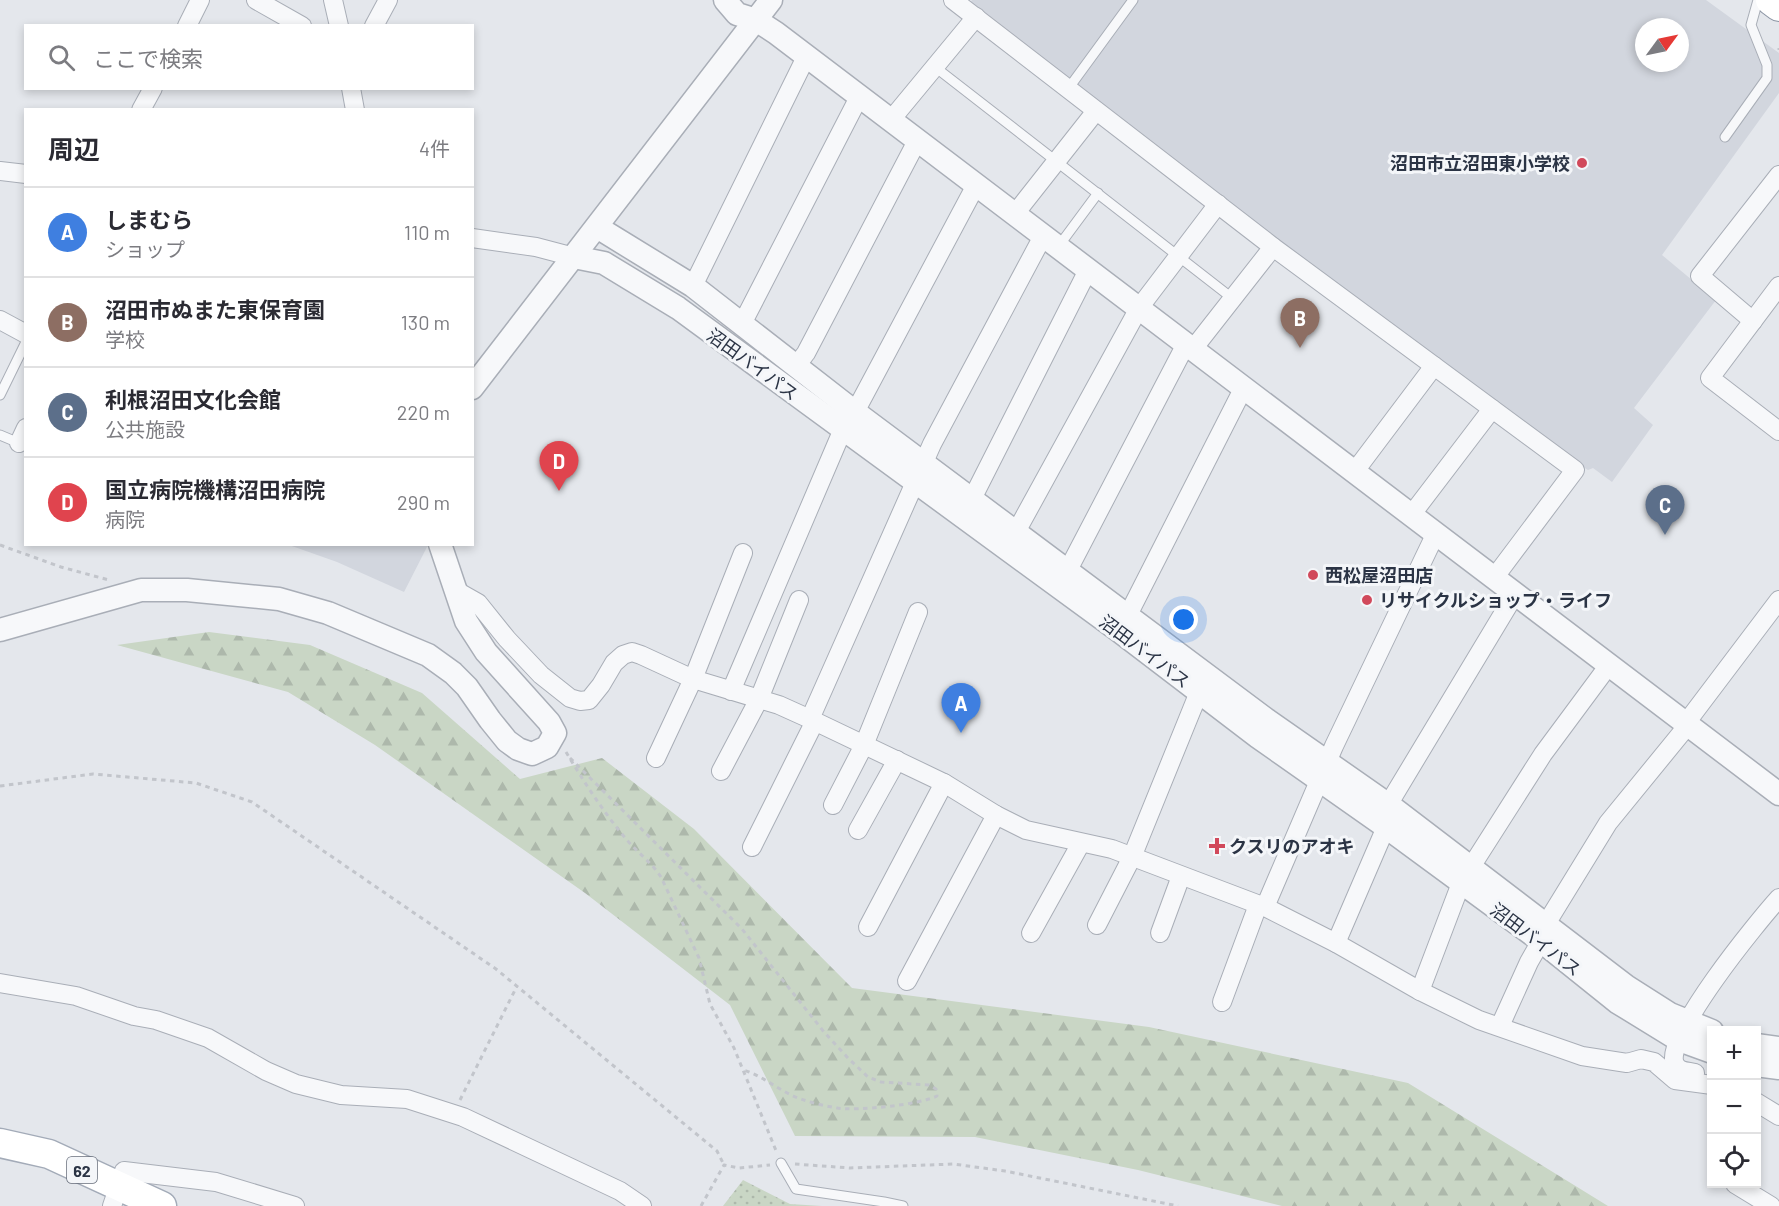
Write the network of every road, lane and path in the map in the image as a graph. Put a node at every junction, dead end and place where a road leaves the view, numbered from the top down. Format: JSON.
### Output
{"nodes":[{"id":1,"x":200,"y":0,"type":"edge"},
{"id":2,"x":256,"y":0,"type":"edge"},
{"id":3,"x":333,"y":0,"type":"edge"},
{"id":4,"x":388,"y":0,"type":"edge"},
{"id":5,"x":725,"y":0,"type":"edge"},
{"id":6,"x":771,"y":0,"type":"edge"},
{"id":7,"x":953,"y":0,"type":"edge"},
{"id":8,"x":1133,"y":0,"type":"edge"},
{"id":9,"x":1758,"y":0,"type":"edge"},
{"id":10,"x":1771,"y":0,"type":"edge"},
{"id":11,"x":1779,"y":6,"type":"edge"},
{"id":12,"x":976,"y":18,"type":"junction"},
{"id":13,"x":756,"y":20,"type":"junction"},
{"id":14,"x":188,"y":24,"type":"edge"},
{"id":15,"x":298,"y":24,"type":"edge"},
{"id":16,"x":339,"y":24,"type":"edge"},
{"id":17,"x":375,"y":24,"type":"edge"},
{"id":18,"x":807,"y":57,"type":"junction"},
{"id":19,"x":935,"y":67,"type":"junction"},
{"id":20,"x":1068,"y":89,"type":"junction"},
{"id":21,"x":152,"y":90,"type":"edge"},
{"id":22,"x":351,"y":90,"type":"edge"},
{"id":23,"x":859,"y":97,"type":"junction"},
{"id":24,"x":142,"y":108,"type":"edge"},
{"id":25,"x":355,"y":108,"type":"edge"},
{"id":26,"x":1096,"y":111,"type":"junction"},
{"id":27,"x":890,"y":121,"type":"junction"},
{"id":28,"x":1725,"y":137,"type":"dead end"},
{"id":29,"x":917,"y":141,"type":"junction"},
{"id":30,"x":1056,"y":162,"type":"junction"},
{"id":31,"x":0,"y":171,"type":"edge"},
{"id":32,"x":24,"y":174,"type":"edge"},
{"id":33,"x":1779,"y":176,"type":"edge"},
{"id":34,"x":976,"y":186,"type":"junction"},
{"id":35,"x":1098,"y":193,"type":"junction"},
{"id":36,"x":1218,"y":204,"type":"junction"},
{"id":37,"x":1014,"y":215,"type":"junction"},
{"id":38,"x":597,"y":227,"type":"junction"},
{"id":39,"x":474,"y":238,"type":"edge"},
{"id":40,"x":1050,"y":242,"type":"junction"},
{"id":41,"x":1273,"y":247,"type":"junction"},
{"id":42,"x":1179,"y":256,"type":"junction"},
{"id":43,"x":574,"y":257,"type":"junction"},
{"id":44,"x":1088,"y":270,"type":"junction"},
{"id":45,"x":693,"y":286,"type":"junction"},
{"id":46,"x":1779,"y":286,"type":"edge"},
{"id":47,"x":1232,"y":298,"type":"junction"},
{"id":48,"x":1139,"y":308,"type":"junction"},
{"id":49,"x":0,"y":321,"type":"edge"},
{"id":50,"x":1753,"y":321,"type":"junction"},
{"id":51,"x":742,"y":324,"type":"junction"},
{"id":52,"x":24,"y":333,"type":"edge"},
{"id":53,"x":24,"y":346,"type":"edge"},
{"id":54,"x":1190,"y":346,"type":"junction"},
{"id":55,"x":796,"y":366,"type":"junction"},
{"id":56,"x":1434,"y":366,"type":"junction"},
{"id":57,"x":474,"y":385,"type":"edge"},
{"id":58,"x":1244,"y":387,"type":"junction"},
{"id":59,"x":0,"y":395,"type":"edge"},
{"id":60,"x":1492,"y":409,"type":"junction"},
{"id":61,"x":849,"y":421,"type":"junction"},
{"id":62,"x":1779,"y":431,"type":"edge"},
{"id":63,"x":0,"y":435,"type":"edge"},
{"id":64,"x":22,"y":436,"type":"edge"},
{"id":65,"x":1354,"y":471,"type":"junction"},
{"id":66,"x":919,"y":472,"type":"junction"},
{"id":67,"x":972,"y":499,"type":"junction"},
{"id":68,"x":1412,"y":514,"type":"junction"},
{"id":69,"x":1016,"y":532,"type":"junction"},
{"id":70,"x":1436,"y":532,"type":"junction"},
{"id":71,"x":0,"y":544,"type":"edge"},
{"id":72,"x":441,"y":546,"type":"edge"},
{"id":73,"x":743,"y":553,"type":"dead end"},
{"id":74,"x":1068,"y":570,"type":"junction"},
{"id":75,"x":1494,"y":578,"type":"junction"},
{"id":76,"x":141,"y":590,"type":"junction"},
{"id":77,"x":455,"y":590,"type":"junction"},
{"id":78,"x":1515,"y":594,"type":"junction"},
{"id":79,"x":799,"y":600,"type":"dead end"},
{"id":80,"x":1779,"y":600,"type":"edge"},
{"id":81,"x":918,"y":612,"type":"dead end"},
{"id":82,"x":1128,"y":615,"type":"junction"},
{"id":83,"x":0,"y":630,"type":"edge"},
{"id":84,"x":1609,"y":665,"type":"junction"},
{"id":85,"x":693,"y":679,"type":"junction"},
{"id":86,"x":732,"y":691,"type":"junction"},
{"id":87,"x":1199,"y":692,"type":"junction"},
{"id":88,"x":759,"y":699,"type":"junction"},
{"id":89,"x":813,"y":720,"type":"junction"},
{"id":90,"x":1687,"y":724,"type":"junction"},
{"id":91,"x":555,"y":733,"type":"junction"},
{"id":92,"x":864,"y":744,"type":"junction"},
{"id":93,"x":570,"y":758,"type":"junction"},
{"id":94,"x":656,"y":758,"type":"dead end"},
{"id":95,"x":897,"y":760,"type":"junction"},
{"id":96,"x":721,"y":771,"type":"dead end"},
{"id":97,"x":1323,"y":771,"type":"junction"},
{"id":98,"x":944,"y":783,"type":"junction"},
{"id":99,"x":0,"y":786,"type":"edge"},
{"id":100,"x":1776,"y":787,"type":"edge"},
{"id":101,"x":833,"y":805,"type":"dead end"},
{"id":102,"x":996,"y":815,"type":"junction"},
{"id":103,"x":1387,"y":816,"type":"junction"},
{"id":104,"x":858,"y":830,"type":"dead end"},
{"id":105,"x":1081,"y":843,"type":"junction"},
{"id":106,"x":752,"y":847,"type":"dead end"},
{"id":107,"x":1132,"y":857,"type":"junction"},
{"id":108,"x":1466,"y":875,"type":"junction"},
{"id":109,"x":1181,"y":876,"type":"junction"},
{"id":110,"x":1779,"y":898,"type":"edge"},
{"id":111,"x":1261,"y":906,"type":"junction"},
{"id":112,"x":1097,"y":925,"type":"dead end"},
{"id":113,"x":868,"y":927,"type":"dead end"},
{"id":114,"x":1031,"y":933,"type":"dead end"},
{"id":115,"x":1160,"y":933,"type":"dead end"},
{"id":116,"x":1543,"y":933,"type":"junction"},
{"id":117,"x":1336,"y":943,"type":"junction"},
{"id":118,"x":907,"y":981,"type":"dead end"},
{"id":119,"x":0,"y":983,"type":"edge"},
{"id":120,"x":517,"y":986,"type":"junction"},
{"id":121,"x":1420,"y":991,"type":"junction"},
{"id":122,"x":1222,"y":1002,"type":"dead end"},
{"id":123,"x":1500,"y":1026,"type":"junction"},
{"id":124,"x":1683,"y":1030,"type":"junction"},
{"id":125,"x":1707,"y":1031,"type":"edge"},
{"id":126,"x":1761,"y":1046,"type":"edge"},
{"id":127,"x":1707,"y":1048,"type":"edge"},
{"id":128,"x":1779,"y":1048,"type":"edge"},
{"id":129,"x":1761,"y":1066,"type":"edge"},
{"id":130,"x":1779,"y":1068,"type":"edge"},
{"id":131,"x":743,"y":1070,"type":"junction"},
{"id":132,"x":1707,"y":1075,"type":"edge"},
{"id":133,"x":1707,"y":1084,"type":"edge"},
{"id":134,"x":1761,"y":1106,"type":"edge"},
{"id":135,"x":453,"y":1113,"type":"junction"},
{"id":136,"x":1779,"y":1116,"type":"edge"},
{"id":137,"x":0,"y":1143,"type":"edge"},
{"id":138,"x":781,"y":1163,"type":"junction"},
{"id":139,"x":724,"y":1165,"type":"junction"},
{"id":140,"x":1741,"y":1188,"type":"edge"},
{"id":141,"x":115,"y":1196,"type":"edge"},
{"id":142,"x":162,"y":1206,"type":"edge"},
{"id":143,"x":295,"y":1206,"type":"edge"},
{"id":144,"x":642,"y":1206,"type":"edge"},
{"id":145,"x":700,"y":1206,"type":"edge"},
{"id":146,"x":903,"y":1206,"type":"edge"},
{"id":147,"x":1178,"y":1206,"type":"edge"},
{"id":148,"x":1770,"y":1206,"type":"edge"}],
"edges":[{"from":1,"to":14,"type":"street"},
{"from":2,"to":15,"type":"street"},
{"from":3,"to":16,"type":"street"},
{"from":4,"to":17,"type":"street"},
{"from":5,"to":13,"type":"street"},
{"from":6,"to":13,"type":"street"},
{"from":7,"to":12,"type":"street"},
{"from":8,"to":20,"type":"lane"},
{"from":9,"to":28,"type":"lane"},
{"from":10,"to":11,"type":"highway"},
{"from":12,"to":19,"type":"street"},
{"from":12,"to":20,"type":"street"},
{"from":13,"to":18,"type":"street"},
{"from":13,"to":38,"type":"street"},
{"from":18,"to":23,"type":"street"},
{"from":18,"to":45,"type":"street"},
{"from":19,"to":27,"type":"street"},
{"from":19,"to":30,"type":"lane"},
{"from":20,"to":26,"type":"street"},
{"from":21,"to":24,"type":"street"},
{"from":22,"to":25,"type":"street"},
{"from":23,"to":27,"type":"street"},
{"from":23,"to":51,"type":"street"},
{"from":26,"to":30,"type":"street"},
{"from":26,"to":36,"type":"street"},
{"from":27,"to":29,"type":"street"},
{"from":29,"to":34,"type":"street"},
{"from":29,"to":55,"type":"street"},
{"from":30,"to":35,"type":"lane"},
{"from":30,"to":37,"type":"street"},
{"from":31,"to":32,"type":"street"},
{"from":33,"to":50,"type":"street"},
{"from":34,"to":37,"type":"street"},
{"from":34,"to":61,"type":"street"},
{"from":35,"to":40,"type":"lane"},
{"from":35,"to":42,"type":"lane"},
{"from":36,"to":41,"type":"street"},
{"from":36,"to":42,"type":"street"},
{"from":37,"to":40,"type":"street"},
{"from":38,"to":43,"type":"street"},
{"from":38,"to":45,"type":"street","name":"沼田バイパス"},
{"from":39,"to":43,"type":"street"},
{"from":40,"to":44,"type":"street"},
{"from":40,"to":66,"type":"street"},
{"from":41,"to":47,"type":"street"},
{"from":41,"to":56,"type":"street"},
{"from":42,"to":47,"type":"lane"},
{"from":42,"to":48,"type":"street"},
{"from":43,"to":57,"type":"street"},
{"from":43,"to":61,"type":"street","name":"沼田バイパス"},
{"from":44,"to":48,"type":"street"},
{"from":44,"to":67,"type":"street"},
{"from":45,"to":51,"type":"street","name":"沼田バイパス"},
{"from":46,"to":50,"type":"street"},
{"from":47,"to":54,"type":"street"},
{"from":48,"to":54,"type":"street"},
{"from":48,"to":69,"type":"street"},
{"from":49,"to":52,"type":"street"},
{"from":50,"to":62,"type":"street"},
{"from":51,"to":55,"type":"street","name":"沼田バイパス"},
{"from":53,"to":59,"type":"lane"},
{"from":54,"to":58,"type":"street"},
{"from":54,"to":74,"type":"street"},
{"from":55,"to":61,"type":"street","name":"沼田バイパス"},
{"from":56,"to":60,"type":"street"},
{"from":56,"to":65,"type":"street"},
{"from":58,"to":65,"type":"street"},
{"from":58,"to":82,"type":"street"},
{"from":60,"to":68,"type":"street"},
{"from":60,"to":75,"type":"street"},
{"from":61,"to":66,"type":"street","name":"沼田バイパス"},
{"from":61,"to":86,"type":"street"},
{"from":63,"to":64,"type":"lane"},
{"from":65,"to":68,"type":"street"},
{"from":66,"to":67,"type":"street","name":"沼田バイパス"},
{"from":66,"to":87,"type":"street","name":"沼田バイパス"},
{"from":66,"to":89,"type":"street"},
{"from":67,"to":69,"type":"street","name":"沼田バイパス"},
{"from":68,"to":70,"type":"street"},
{"from":69,"to":74,"type":"street","name":"沼田バイパス"},
{"from":70,"to":75,"type":"street"},
{"from":70,"to":97,"type":"street"},
{"from":71,"to":76,"type":"path"},
{"from":72,"to":77,"type":"street"},
{"from":73,"to":85,"type":"street"},
{"from":74,"to":82,"type":"street","name":"沼田バイパス"},
{"from":75,"to":78,"type":"street"},
{"from":76,"to":83,"type":"street"},
{"from":76,"to":91,"type":"street"},
{"from":77,"to":85,"type":"street"},
{"from":77,"to":91,"type":"street"},
{"from":78,"to":84,"type":"street"},
{"from":78,"to":103,"type":"street"},
{"from":79,"to":88,"type":"street"},
{"from":80,"to":90,"type":"street"},
{"from":81,"to":92,"type":"street"},
{"from":82,"to":97,"type":"street","name":"沼田バイパス"},
{"from":84,"to":90,"type":"street"},
{"from":84,"to":108,"type":"street"},
{"from":85,"to":86,"type":"street"},
{"from":85,"to":94,"type":"street"},
{"from":86,"to":88,"type":"street"},
{"from":87,"to":97,"type":"street","name":"沼田バイパス"},
{"from":87,"to":107,"type":"street"},
{"from":88,"to":89,"type":"street"},
{"from":88,"to":96,"type":"street"},
{"from":89,"to":92,"type":"street"},
{"from":89,"to":106,"type":"street"},
{"from":90,"to":100,"type":"street"},
{"from":90,"to":116,"type":"street"},
{"from":91,"to":93,"type":"path"},
{"from":92,"to":95,"type":"street"},
{"from":92,"to":101,"type":"street"},
{"from":93,"to":131,"type":"path"},
{"from":93,"to":131,"type":"path"},
{"from":95,"to":98,"type":"street"},
{"from":95,"to":104,"type":"street"},
{"from":97,"to":103,"type":"street","name":"沼田バイパス"},
{"from":97,"to":111,"type":"street"},
{"from":98,"to":102,"type":"street"},
{"from":98,"to":113,"type":"street"},
{"from":99,"to":120,"type":"path"},
{"from":102,"to":105,"type":"street"},
{"from":102,"to":118,"type":"street"},
{"from":103,"to":108,"type":"street","name":"沼田バイパス"},
{"from":103,"to":117,"type":"street"},
{"from":105,"to":107,"type":"street"},
{"from":105,"to":114,"type":"street"},
{"from":107,"to":109,"type":"street"},
{"from":107,"to":112,"type":"street"},
{"from":108,"to":116,"type":"street","name":"沼田バイパス"},
{"from":108,"to":121,"type":"street"},
{"from":109,"to":111,"type":"street"},
{"from":109,"to":115,"type":"street"},
{"from":110,"to":124,"type":"street"},
{"from":111,"to":117,"type":"street"},
{"from":111,"to":122,"type":"street"},
{"from":116,"to":123,"type":"street"},
{"from":116,"to":124,"type":"street","name":"沼田バイパス"},
{"from":117,"to":121,"type":"street"},
{"from":119,"to":135,"type":"street"},
{"from":120,"to":135,"type":"path"},
{"from":120,"to":139,"type":"path"},
{"from":121,"to":123,"type":"street"},
{"from":123,"to":133,"type":"street"},
{"from":124,"to":125,"type":"street","name":"沼田バイパス"},
{"from":124,"to":127,"type":"street","name":"沼田バイパス"},
{"from":124,"to":132,"type":"street"},
{"from":126,"to":128,"type":"street"},
{"from":129,"to":130,"type":"street"},
{"from":131,"to":138,"type":"path"},
{"from":134,"to":136,"type":"street"},
{"from":135,"to":144,"type":"street"},
{"from":137,"to":141,"type":"main road","number":"62"},
{"from":138,"to":139,"type":"path"},
{"from":138,"to":146,"type":"lane"},
{"from":138,"to":147,"type":"path"},
{"from":139,"to":145,"type":"path"},
{"from":140,"to":148,"type":"street"},
{"from":141,"to":142,"type":"main road","number":"62"},
{"from":141,"to":143,"type":"street"}]}
